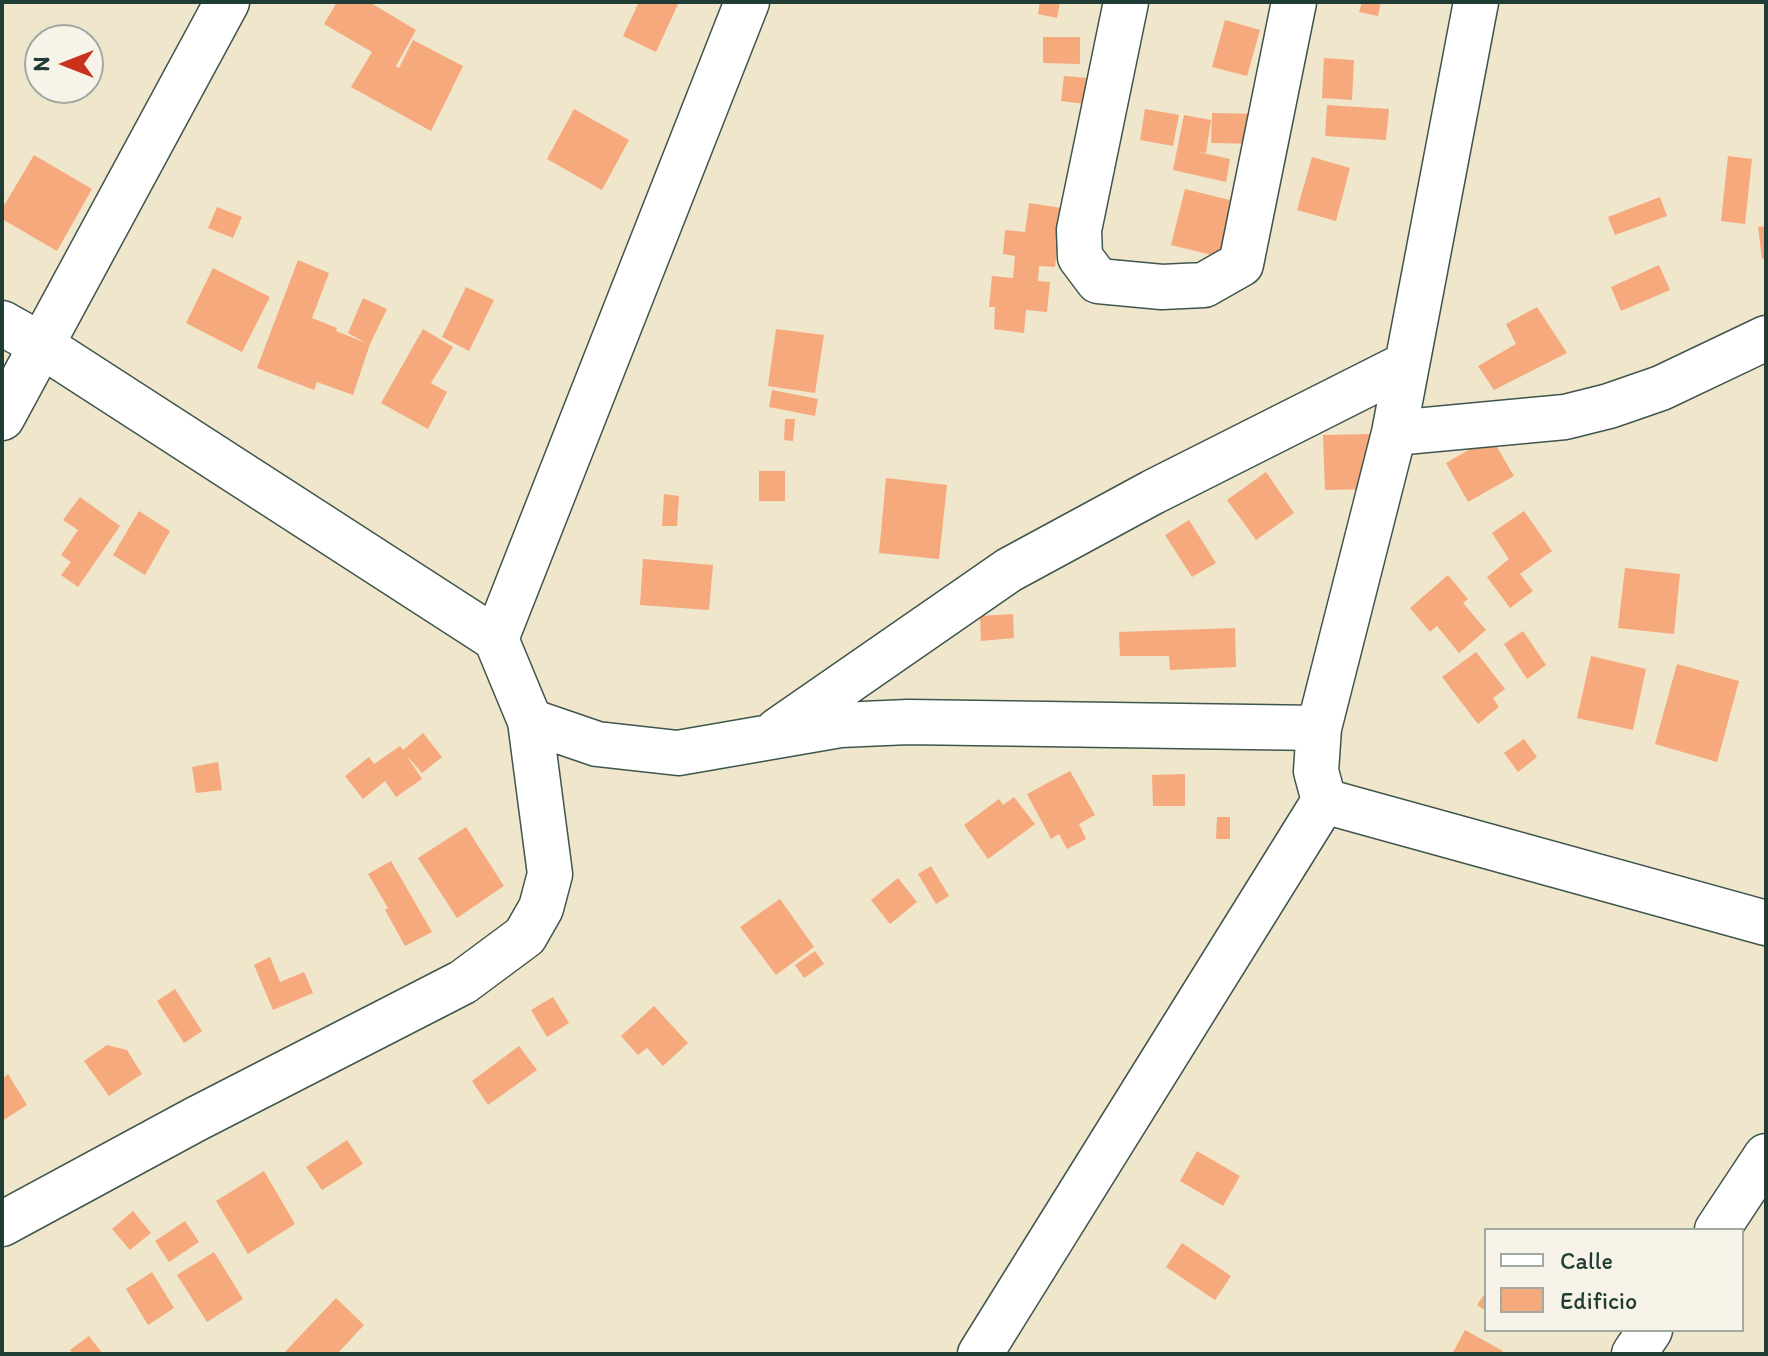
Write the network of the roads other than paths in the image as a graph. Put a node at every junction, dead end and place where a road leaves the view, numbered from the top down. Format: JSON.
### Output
{"nodes":[{"id":1,"x":227,"y":2,"type":"edge"},
{"id":2,"x":747,"y":2,"type":"edge"},
{"id":3,"x":1126,"y":2,"type":"edge"},
{"id":4,"x":1294,"y":2,"type":"edge"},
{"id":5,"x":1476,"y":2,"type":"edge"},
{"id":6,"x":2,"y":323,"type":"edge"},
{"id":7,"x":1766,"y":338,"type":"edge"},
{"id":8,"x":41,"y":345,"type":"junction"},
{"id":9,"x":1407,"y":364,"type":"junction"},
{"id":10,"x":2,"y":418,"type":"edge"},
{"id":11,"x":1394,"y":433,"type":"junction"},
{"id":12,"x":496,"y":639,"type":"junction"},
{"id":13,"x":530,"y":721,"type":"junction"},
{"id":14,"x":1319,"y":728,"type":"junction"},
{"id":15,"x":768,"y":738,"type":"junction"},
{"id":16,"x":1324,"y":801,"type":"junction"},
{"id":17,"x":1766,"y":923,"type":"edge"},
{"id":18,"x":1766,"y":1156,"type":"edge"},
{"id":19,"x":2,"y":1224,"type":"edge"},
{"id":20,"x":1718,"y":1228,"type":"edge"},
{"id":21,"x":1649,"y":1332,"type":"edge"},
{"id":22,"x":980,"y":1354,"type":"edge"},
{"id":23,"x":1634,"y":1354,"type":"edge"}],
"edges":[{"from":1,"to":8,"type":"street"},
{"from":2,"to":12,"type":"street"},
{"from":3,"to":4,"type":"street"},
{"from":5,"to":9,"type":"street"},
{"from":6,"to":8,"type":"street"},
{"from":7,"to":11,"type":"street"},
{"from":8,"to":10,"type":"street"},
{"from":8,"to":12,"type":"street"},
{"from":9,"to":11,"type":"street"},
{"from":9,"to":15,"type":"street"},
{"from":11,"to":14,"type":"street"},
{"from":12,"to":13,"type":"street"},
{"from":13,"to":15,"type":"street"},
{"from":13,"to":19,"type":"street"},
{"from":14,"to":15,"type":"street"},
{"from":14,"to":16,"type":"street"},
{"from":16,"to":17,"type":"street"},
{"from":16,"to":22,"type":"street"},
{"from":18,"to":20,"type":"street"},
{"from":21,"to":23,"type":"street"}]}
